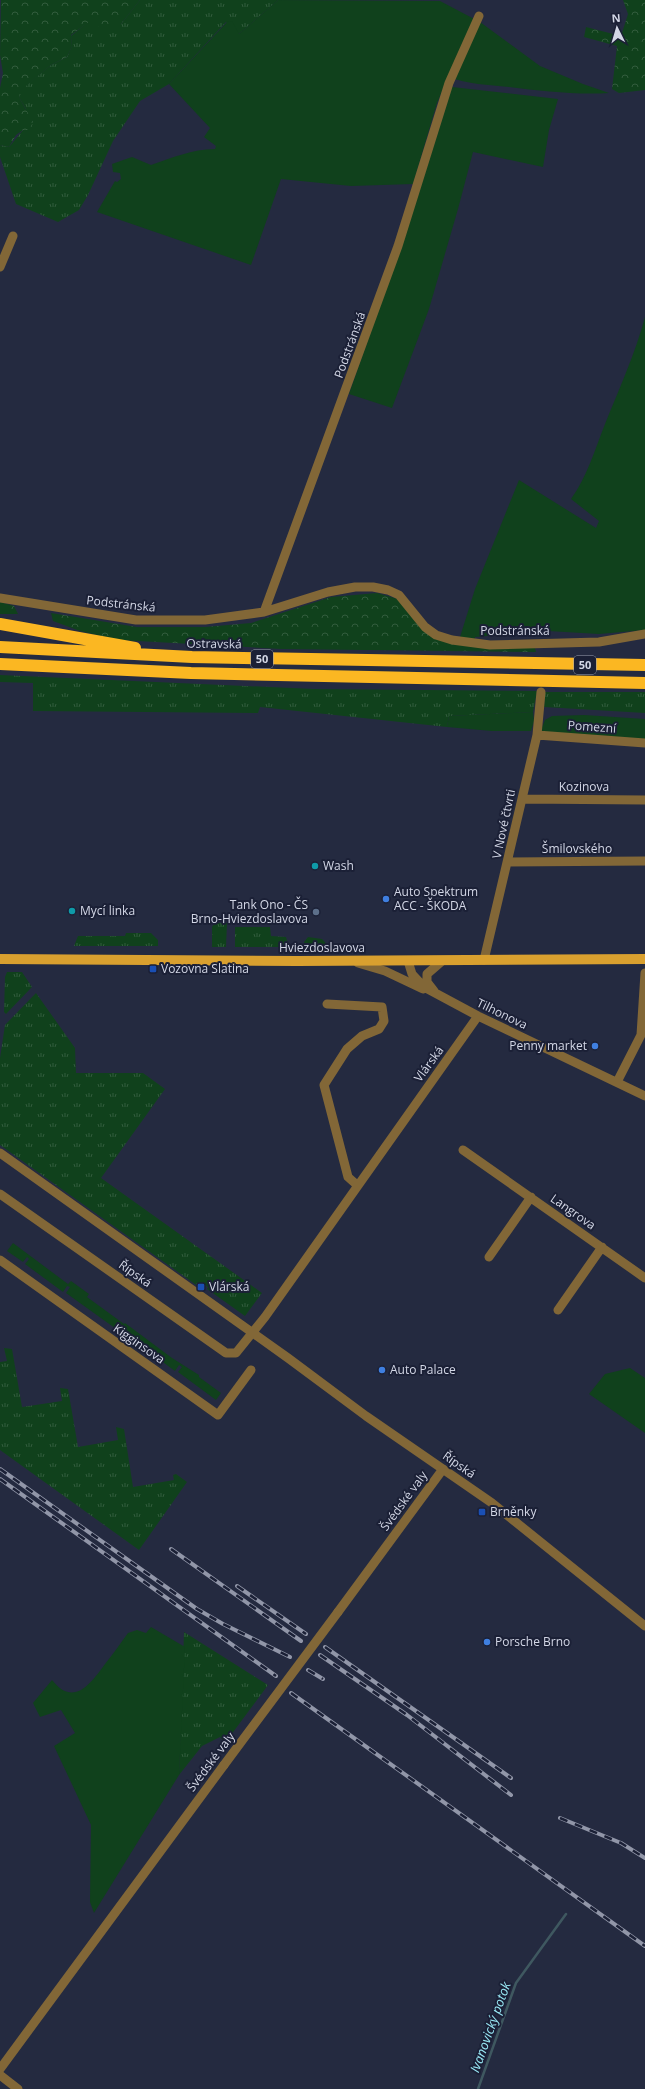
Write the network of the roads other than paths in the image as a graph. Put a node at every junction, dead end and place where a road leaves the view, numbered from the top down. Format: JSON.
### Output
{"nodes":[{"id":1,"x":479,"y":16,"type":"dead end"},
{"id":2,"x":14,"y":236,"type":"dead end"},
{"id":3,"x":0,"y":267,"type":"edge"},
{"id":4,"x":0,"y":598,"type":"edge"},
{"id":5,"x":264,"y":612,"type":"junction"},
{"id":6,"x":0,"y":624,"type":"edge"},
{"id":7,"x":645,"y":634,"type":"edge"},
{"id":8,"x":0,"y":647,"type":"edge"},
{"id":9,"x":192,"y":657,"type":"junction"},
{"id":10,"x":0,"y":664,"type":"edge"},
{"id":11,"x":645,"y":665,"type":"edge"},
{"id":12,"x":645,"y":683,"type":"edge"},
{"id":13,"x":541,"y":692,"type":"dead end"},
{"id":14,"x":537,"y":735,"type":"junction"},
{"id":15,"x":645,"y":743,"type":"edge"},
{"id":16,"x":522,"y":799,"type":"junction"},
{"id":17,"x":645,"y":800,"type":"edge"},
{"id":18,"x":645,"y":861,"type":"edge"},
{"id":19,"x":508,"y":862,"type":"junction"},
{"id":20,"x":0,"y":959,"type":"edge"},
{"id":21,"x":645,"y":959,"type":"edge"},
{"id":22,"x":484,"y":960,"type":"junction"},
{"id":23,"x":352,"y":961,"type":"junction"},
{"id":24,"x":408,"y":961,"type":"junction"},
{"id":25,"x":442,"y":961,"type":"junction"},
{"id":26,"x":645,"y":973,"type":"edge"},
{"id":27,"x":436,"y":994,"type":"junction"},
{"id":28,"x":326,"y":1004,"type":"dead end"},
{"id":29,"x":478,"y":1016,"type":"junction"},
{"id":30,"x":643,"y":1035,"type":"edge"},
{"id":31,"x":617,"y":1082,"type":"junction"},
{"id":32,"x":645,"y":1096,"type":"edge"},
{"id":33,"x":463,"y":1150,"type":"dead end"},
{"id":34,"x":0,"y":1153,"type":"edge"},
{"id":35,"x":357,"y":1185,"type":"junction"},
{"id":36,"x":0,"y":1194,"type":"edge"},
{"id":37,"x":531,"y":1197,"type":"junction"},
{"id":38,"x":602,"y":1247,"type":"junction"},
{"id":39,"x":489,"y":1257,"type":"dead end"},
{"id":40,"x":0,"y":1260,"type":"edge"},
{"id":41,"x":645,"y":1278,"type":"edge"},
{"id":42,"x":558,"y":1310,"type":"dead end"},
{"id":43,"x":253,"y":1332,"type":"junction"},
{"id":44,"x":251,"y":1370,"type":"dead end"},
{"id":45,"x":443,"y":1469,"type":"junction"},
{"id":46,"x":645,"y":1626,"type":"edge"},
{"id":47,"x":0,"y":2069,"type":"edge"},
{"id":48,"x":0,"y":2075,"type":"edge"},
{"id":49,"x":18,"y":2089,"type":"edge"}],
"edges":[{"from":1,"to":5,"type":"street","name":"Podstránská"},
{"from":2,"to":3,"type":"street"},
{"from":4,"to":5,"type":"street","name":"Podstránská"},
{"from":5,"to":7,"type":"street","name":"Podstránská"},
{"from":6,"to":9,"type":"highway","number":"50"},
{"from":8,"to":9,"type":"highway","name":"Ostravská","number":"50"},
{"from":9,"to":11,"type":"highway","name":"Ostravská","number":"50"},
{"from":10,"to":12,"type":"highway","number":"50"},
{"from":13,"to":14,"type":"street","name":"V Nové čtvrti"},
{"from":14,"to":15,"type":"street","name":"Pomezní"},
{"from":14,"to":16,"type":"street","name":"V Nové čtvrti"},
{"from":16,"to":17,"type":"street","name":"Kozinova"},
{"from":16,"to":19,"type":"street","name":"V Nové čtvrti"},
{"from":18,"to":19,"type":"street","name":"Šmilovského"},
{"from":19,"to":22,"type":"street","name":"V Nové čtvrti"},
{"from":20,"to":23,"type":"main road","name":"Hviezdoslavova"},
{"from":21,"to":22,"type":"main road","name":"Hviezdoslavova"},
{"from":22,"to":25,"type":"main road","name":"Hviezdoslavova"},
{"from":23,"to":24,"type":"main road","name":"Hviezdoslavova"},
{"from":23,"to":27,"type":"street","name":"Tilhonova"},
{"from":24,"to":25,"type":"main road","name":"Hviezdoslavova"},
{"from":24,"to":27,"type":"street","name":"Tilhonova"},
{"from":25,"to":27,"type":"street"},
{"from":26,"to":30,"type":"street"},
{"from":27,"to":29,"type":"street","name":"Tilhonova"},
{"from":28,"to":35,"type":"street"},
{"from":29,"to":31,"type":"street","name":"Tilhonova"},
{"from":29,"to":35,"type":"street","name":"Vlárská"},
{"from":30,"to":31,"type":"street"},
{"from":31,"to":32,"type":"street","name":"Tilhonova"},
{"from":33,"to":37,"type":"street","name":"Langrova"},
{"from":34,"to":43,"type":"street","name":"Řípská"},
{"from":35,"to":43,"type":"street","name":"Vlárská"},
{"from":36,"to":43,"type":"street","name":"Řípská"},
{"from":37,"to":38,"type":"street","name":"Langrova"},
{"from":37,"to":39,"type":"street","name":"Langrova"},
{"from":38,"to":41,"type":"street","name":"Langrova"},
{"from":38,"to":42,"type":"street"},
{"from":40,"to":44,"type":"street","name":"Kigginsova"},
{"from":43,"to":45,"type":"street","name":"Řípská"},
{"from":45,"to":46,"type":"street","name":"Řípská"},
{"from":45,"to":47,"type":"street","name":"Švédské valy","bridge":true},
{"from":48,"to":49,"type":"street"}]}
